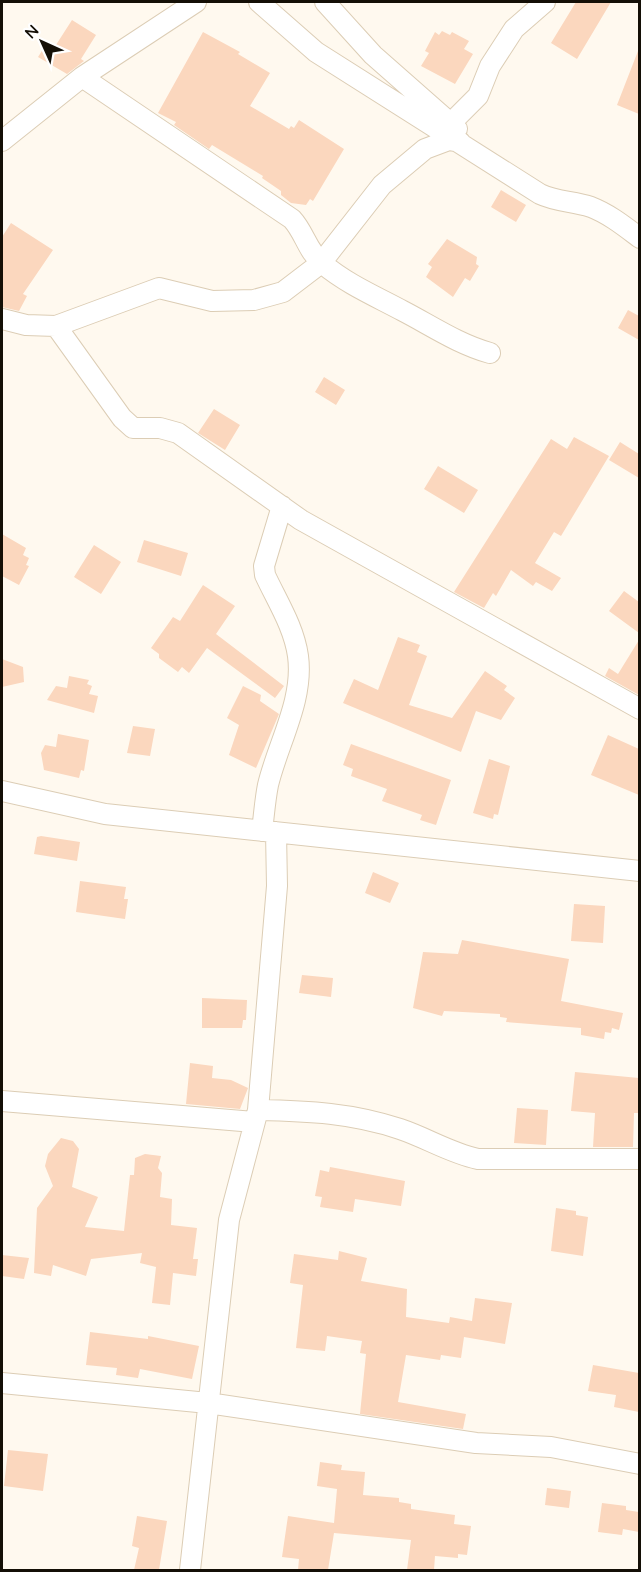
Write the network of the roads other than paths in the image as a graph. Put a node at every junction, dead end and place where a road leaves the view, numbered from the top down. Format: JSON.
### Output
{"nodes":[{"id":1,"x":196,"y":2,"type":"edge"},
{"id":2,"x":259,"y":2,"type":"edge"},
{"id":3,"x":325,"y":2,"type":"edge"},
{"id":4,"x":545,"y":2,"type":"edge"},
{"id":5,"x":82,"y":77,"type":"junction"},
{"id":6,"x":451,"y":123,"type":"junction"},
{"id":7,"x":2,"y":141,"type":"edge"},
{"id":8,"x":460,"y":142,"type":"junction"},
{"id":9,"x":507,"y":172,"type":"junction"},
{"id":10,"x":639,"y":237,"type":"edge"},
{"id":11,"x":321,"y":263,"type":"junction"},
{"id":12,"x":2,"y":319,"type":"edge"},
{"id":13,"x":56,"y":326,"type":"junction"},
{"id":14,"x":490,"y":353,"type":"dead end"},
{"id":15,"x":282,"y":506,"type":"junction"},
{"id":16,"x":639,"y":708,"type":"edge"},
{"id":17,"x":2,"y":791,"type":"edge"},
{"id":18,"x":269,"y":832,"type":"junction"},
{"id":19,"x":639,"y":871,"type":"edge"},
{"id":20,"x":2,"y":1101,"type":"edge"},
{"id":21,"x":256,"y":1116,"type":"junction"},
{"id":22,"x":639,"y":1159,"type":"edge"},
{"id":23,"x":2,"y":1383,"type":"edge"},
{"id":24,"x":208,"y":1403,"type":"junction"},
{"id":25,"x":639,"y":1464,"type":"edge"},
{"id":26,"x":190,"y":1570,"type":"edge"}],
"edges":[{"from":1,"to":5,"type":"street"},
{"from":2,"to":8,"type":"street"},
{"from":3,"to":6,"type":"street"},
{"from":4,"to":6,"type":"street"},
{"from":5,"to":7,"type":"street"},
{"from":5,"to":11,"type":"street"},
{"from":6,"to":9,"type":"street"},
{"from":8,"to":9,"type":"street"},
{"from":8,"to":11,"type":"street"},
{"from":9,"to":10,"type":"street"},
{"from":11,"to":13,"type":"street"},
{"from":11,"to":14,"type":"street"},
{"from":12,"to":13,"type":"street"},
{"from":13,"to":15,"type":"street"},
{"from":15,"to":16,"type":"street"},
{"from":15,"to":18,"type":"street"},
{"from":17,"to":18,"type":"street"},
{"from":18,"to":19,"type":"street"},
{"from":18,"to":21,"type":"street"},
{"from":20,"to":21,"type":"street"},
{"from":21,"to":22,"type":"street"},
{"from":21,"to":24,"type":"street"},
{"from":23,"to":24,"type":"street"},
{"from":24,"to":25,"type":"street"},
{"from":24,"to":26,"type":"street"}]}
